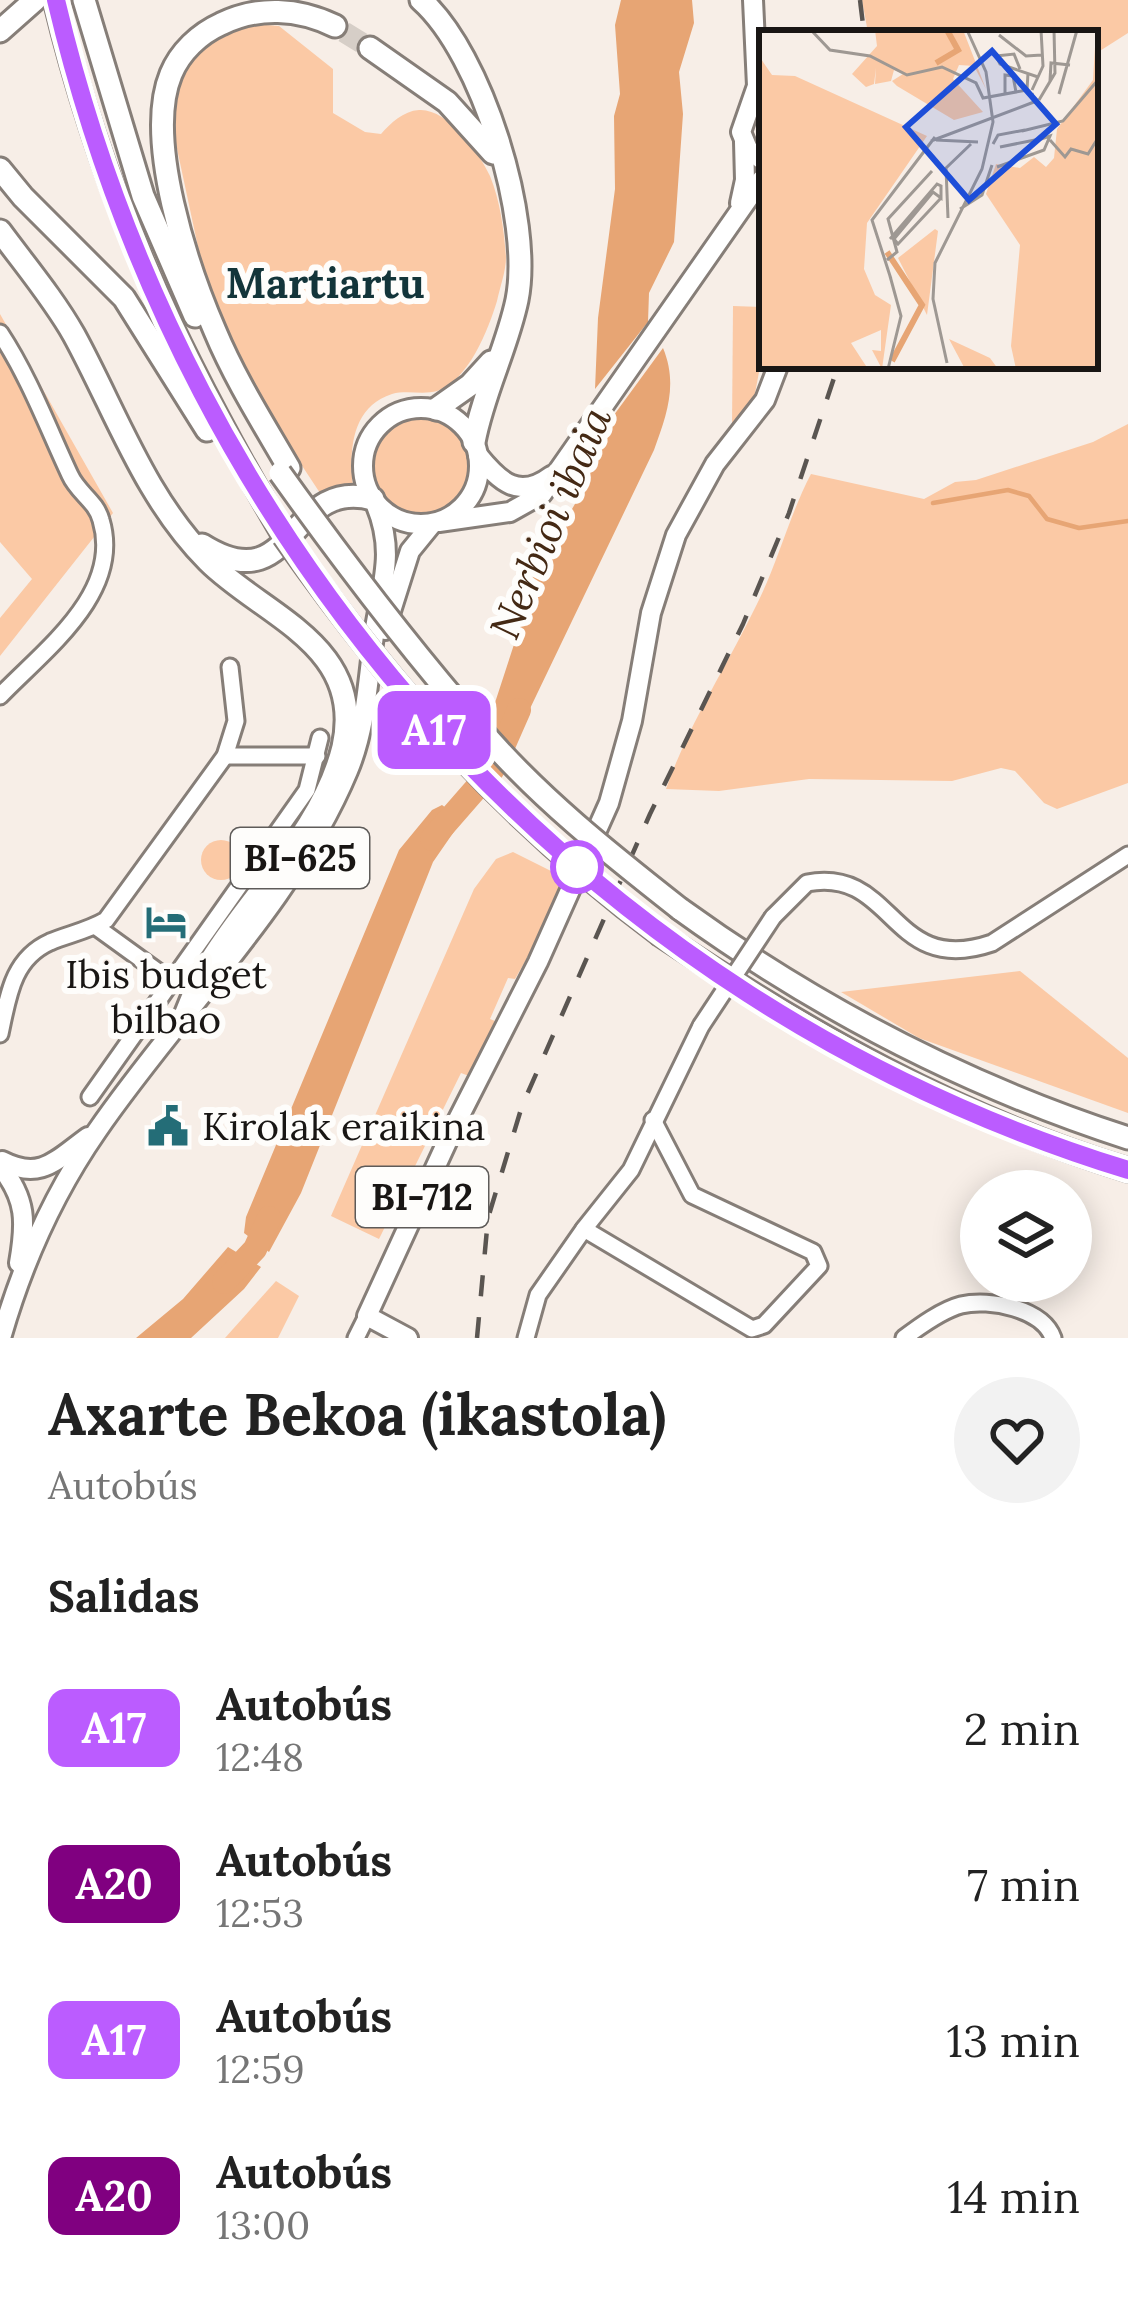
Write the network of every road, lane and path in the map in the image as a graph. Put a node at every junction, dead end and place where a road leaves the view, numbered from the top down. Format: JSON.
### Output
{"nodes":[{"id":1,"x":35,"y":0,"type":"edge"},
{"id":2,"x":56,"y":0,"type":"edge"},
{"id":3,"x":84,"y":0,"type":"edge"},
{"id":4,"x":295,"y":0,"type":"edge"},
{"id":5,"x":421,"y":0,"type":"edge"},
{"id":6,"x":756,"y":0,"type":"edge"},
{"id":7,"x":765,"y":30,"type":"edge"},
{"id":8,"x":0,"y":31,"type":"edge"},
{"id":9,"x":370,"y":48,"type":"tunnel mouth"},
{"id":10,"x":757,"y":100,"type":"edge"},
{"id":11,"x":744,"y":142,"type":"junction"},
{"id":12,"x":759,"y":157,"type":"edge"},
{"id":13,"x":504,"y":168,"type":"junction"},
{"id":14,"x":0,"y":169,"type":"edge"},
{"id":15,"x":759,"y":183,"type":"edge"},
{"id":16,"x":730,"y":224,"type":"junction"},
{"id":17,"x":0,"y":231,"type":"edge"},
{"id":18,"x":0,"y":333,"type":"edge"},
{"id":19,"x":499,"y":353,"type":"junction"},
{"id":20,"x":777,"y":369,"type":"edge"},
{"id":21,"x":436,"y":410,"type":"junction"},
{"id":22,"x":476,"y":448,"type":"junction"},
{"id":23,"x":563,"y":464,"type":"junction"},
{"id":24,"x":285,"y":471,"type":"junction"},
{"id":25,"x":252,"y":494,"type":"junction"},
{"id":26,"x":374,"y":501,"type":"junction"},
{"id":27,"x":435,"y":523,"type":"junction"},
{"id":28,"x":186,"y":535,"type":"junction"},
{"id":29,"x":230,"y":667,"type":"dead end"},
{"id":30,"x":371,"y":674,"type":"junction"},
{"id":31,"x":0,"y":696,"type":"edge"},
{"id":32,"x":226,"y":756,"type":"junction"},
{"id":33,"x":1128,"y":855,"type":"edge"},
{"id":34,"x":95,"y":926,"type":"junction"},
{"id":35,"x":171,"y":980,"type":"junction"},
{"id":36,"x":183,"y":1020,"type":"junction"},
{"id":37,"x":0,"y":1034,"type":"edge"},
{"id":38,"x":90,"y":1097,"type":"dead end"},
{"id":39,"x":652,"y":1120,"type":"junction"},
{"id":40,"x":97,"y":1131,"type":"junction"},
{"id":41,"x":1128,"y":1138,"type":"edge"},
{"id":42,"x":0,"y":1163,"type":"edge"},
{"id":43,"x":1128,"y":1170,"type":"edge"},
{"id":44,"x":584,"y":1229,"type":"junction"},
{"id":45,"x":386,"y":1278,"type":"junction"},
{"id":46,"x":14,"y":1298,"type":"junction"},
{"id":47,"x":368,"y":1316,"type":"junction"},
{"id":48,"x":403,"y":1335,"type":"edge"},
{"id":49,"x":2,"y":1338,"type":"edge"},
{"id":50,"x":356,"y":1338,"type":"edge"},
{"id":51,"x":526,"y":1338,"type":"edge"},
{"id":52,"x":904,"y":1338,"type":"edge"},
{"id":53,"x":1053,"y":1338,"type":"edge"}],
"edges":[{"from":1,"to":8,"type":"highway"},
{"from":2,"to":25,"type":"highway"},
{"from":3,"to":24,"type":"highway"},
{"from":4,"to":24,"type":"highway"},
{"from":5,"to":13,"type":"highway"},
{"from":6,"to":7,"type":"main road"},
{"from":6,"to":10,"type":"main road"},
{"from":9,"to":13,"type":"highway"},
{"from":10,"to":11,"type":"main road"},
{"from":11,"to":12,"type":"main road"},
{"from":11,"to":16,"type":"main road"},
{"from":13,"to":19,"type":"highway"},
{"from":14,"to":25,"type":"highway"},
{"from":15,"to":16,"type":"main road"},
{"from":16,"to":23,"type":"main road"},
{"from":17,"to":28,"type":"highway"},
{"from":18,"to":31,"type":"street"},
{"from":19,"to":21,"type":"highway"},
{"from":19,"to":22,"type":"highway"},
{"from":20,"to":45,"type":"main road","number":"BI-712"},
{"from":21,"to":22,"type":"main road"},
{"from":21,"to":26,"type":"main road","number":"BI-625"},
{"from":22,"to":23,"type":"main road"},
{"from":22,"to":27,"type":"main road","number":"BI-625"},
{"from":23,"to":27,"type":"main road"},
{"from":24,"to":41,"type":"highway","bridge":true},
{"from":25,"to":43,"type":"highway","bridge":true},
{"from":26,"to":27,"type":"main road"},
{"from":26,"to":28,"type":"highway"},
{"from":26,"to":30,"type":"main road","number":"BI-625"},
{"from":27,"to":30,"type":"main road","number":"BI-625"},
{"from":28,"to":36,"type":"highway"},
{"from":29,"to":32,"type":"street"},
{"from":30,"to":36,"type":"main road","number":"BI-625"},
{"from":32,"to":34,"type":"street"},
{"from":32,"to":35,"type":"street"},
{"from":33,"to":39,"type":"street","bridge":true},
{"from":34,"to":35,"type":"street"},
{"from":34,"to":37,"type":"street"},
{"from":35,"to":38,"type":"street"},
{"from":36,"to":40,"type":"main road","number":"BI-625"},
{"from":39,"to":44,"type":"street"},
{"from":39,"to":44,"type":"street"},
{"from":40,"to":42,"type":"main road"},
{"from":40,"to":46,"type":"main road","number":"BI-625"},
{"from":42,"to":46,"type":"main road"},
{"from":44,"to":51,"type":"street"},
{"from":45,"to":47,"type":"main road","number":"BI-712"},
{"from":45,"to":48,"type":"main road"},
{"from":46,"to":49,"type":"main road","number":"BI-625"},
{"from":47,"to":48,"type":"main road"},
{"from":47,"to":50,"type":"street"},
{"from":52,"to":53,"type":"street"}]}
